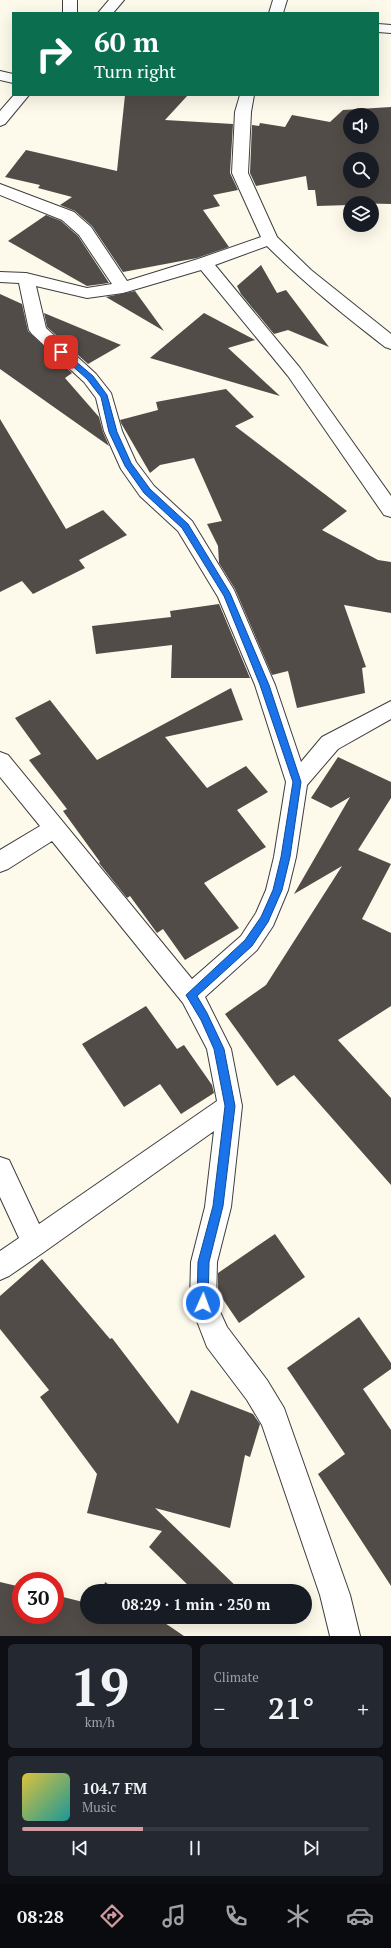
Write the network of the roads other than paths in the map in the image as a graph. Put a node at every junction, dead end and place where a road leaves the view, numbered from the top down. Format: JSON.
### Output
{"nodes":[{"id":1,"x":70,"y":0,"type":"edge"},
{"id":2,"x":117,"y":0,"type":"edge"},
{"id":3,"x":280,"y":0,"type":"edge"},
{"id":4,"x":70,"y":12,"type":"edge"},
{"id":5,"x":106,"y":12,"type":"edge"},
{"id":6,"x":276,"y":12,"type":"edge"},
{"id":7,"x":379,"y":28,"type":"edge"},
{"id":8,"x":391,"y":29,"type":"edge"},
{"id":9,"x":0,"y":75,"type":"edge"},
{"id":10,"x":12,"y":79,"type":"edge"},
{"id":11,"x":21,"y":96,"type":"edge"},
{"id":12,"x":247,"y":96,"type":"edge"},
{"id":13,"x":0,"y":121,"type":"edge"},
{"id":14,"x":0,"y":189,"type":"edge"},
{"id":15,"x":270,"y":239,"type":"junction"},
{"id":16,"x":204,"y":263,"type":"junction"},
{"id":17,"x":0,"y":277,"type":"edge"},
{"id":18,"x":26,"y":278,"type":"junction"},
{"id":19,"x":123,"y":288,"type":"junction"},
{"id":20,"x":391,"y":343,"type":"edge"},
{"id":21,"x":391,"y":510,"type":"edge"},
{"id":22,"x":391,"y":710,"type":"edge"},
{"id":23,"x":0,"y":761,"type":"edge"},
{"id":24,"x":297,"y":782,"type":"junction"},
{"id":25,"x":54,"y":829,"type":"junction"},
{"id":26,"x":0,"y":862,"type":"edge"},
{"id":27,"x":191,"y":995,"type":"junction"},
{"id":28,"x":230,"y":1106,"type":"junction"},
{"id":29,"x":0,"y":1169,"type":"edge"},
{"id":30,"x":35,"y":1243,"type":"junction"},
{"id":31,"x":0,"y":1267,"type":"edge"},
{"id":32,"x":345,"y":1636,"type":"edge"}],
"edges":[{"from":1,"to":4,"type":"street"},
{"from":2,"to":5,"type":"street"},
{"from":3,"to":6,"type":"street"},
{"from":7,"to":8,"type":"street"},
{"from":9,"to":10,"type":"street"},
{"from":11,"to":13,"type":"street"},
{"from":12,"to":15,"type":"street"},
{"from":14,"to":19,"type":"street"},
{"from":15,"to":16,"type":"street"},
{"from":15,"to":20,"type":"street"},
{"from":16,"to":19,"type":"street"},
{"from":16,"to":21,"type":"street"},
{"from":17,"to":18,"type":"street"},
{"from":18,"to":19,"type":"street"},
{"from":18,"to":24,"type":"street"},
{"from":22,"to":24,"type":"street"},
{"from":23,"to":25,"type":"street"},
{"from":24,"to":27,"type":"street"},
{"from":25,"to":26,"type":"street"},
{"from":25,"to":27,"type":"street"},
{"from":27,"to":28,"type":"street"},
{"from":28,"to":30,"type":"street"},
{"from":28,"to":32,"type":"street"},
{"from":29,"to":30,"type":"street"},
{"from":30,"to":31,"type":"street"}]}
